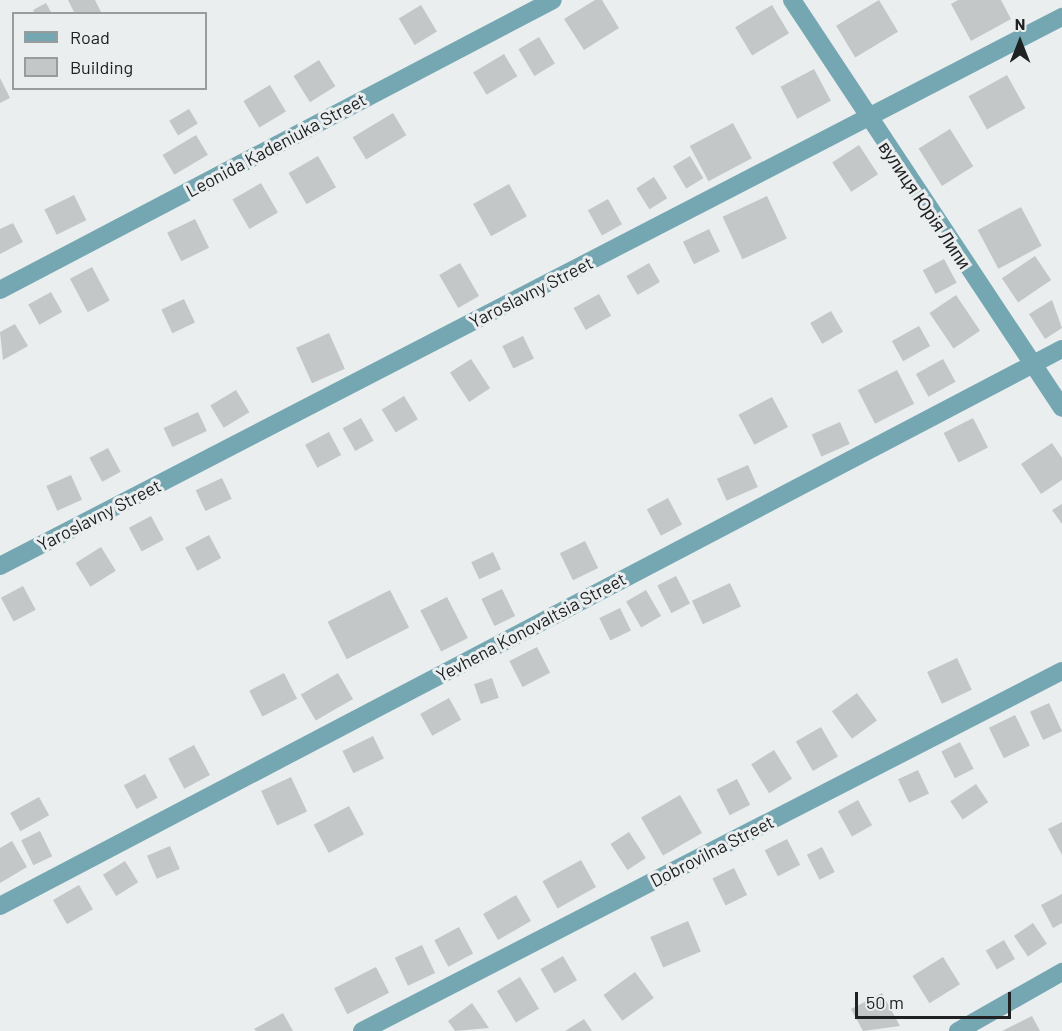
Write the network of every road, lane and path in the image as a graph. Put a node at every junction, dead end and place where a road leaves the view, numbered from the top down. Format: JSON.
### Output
{"nodes":[{"id":1,"x":553,"y":0,"type":"edge"},
{"id":2,"x":792,"y":0,"type":"edge"},
{"id":3,"x":1062,"y":17,"type":"edge"},
{"id":4,"x":867,"y":119,"type":"junction"},
{"id":5,"x":0,"y":290,"type":"edge"},
{"id":6,"x":1062,"y":349,"type":"edge"},
{"id":7,"x":1032,"y":364,"type":"junction"},
{"id":8,"x":1062,"y":408,"type":"edge"},
{"id":9,"x":0,"y":566,"type":"edge"},
{"id":10,"x":1062,"y":671,"type":"edge"},
{"id":11,"x":0,"y":906,"type":"edge"},
{"id":12,"x":1062,"y":972,"type":"edge"},
{"id":13,"x":362,"y":1031,"type":"edge"},
{"id":14,"x":958,"y":1031,"type":"edge"}],
"edges":[{"from":1,"to":5,"type":"street","name":"Leonida Kadeniuka Street"},
{"from":2,"to":4,"type":"street","name":"вулиця Юрія Липи"},
{"from":3,"to":4,"type":"street","name":"Yaroslavny Street"},
{"from":4,"to":7,"type":"street","name":"вулиця Юрія Липи"},
{"from":4,"to":9,"type":"street","name":"Yaroslavny Street"},
{"from":6,"to":7,"type":"street","name":"Yevhena Konovaltsia Street"},
{"from":7,"to":8,"type":"street","name":"вулиця Юрія Липи"},
{"from":7,"to":11,"type":"street","name":"Yevhena Konovaltsia Street"},
{"from":10,"to":13,"type":"street","name":"Dobrovilna Street"},
{"from":12,"to":14,"type":"street"}]}
